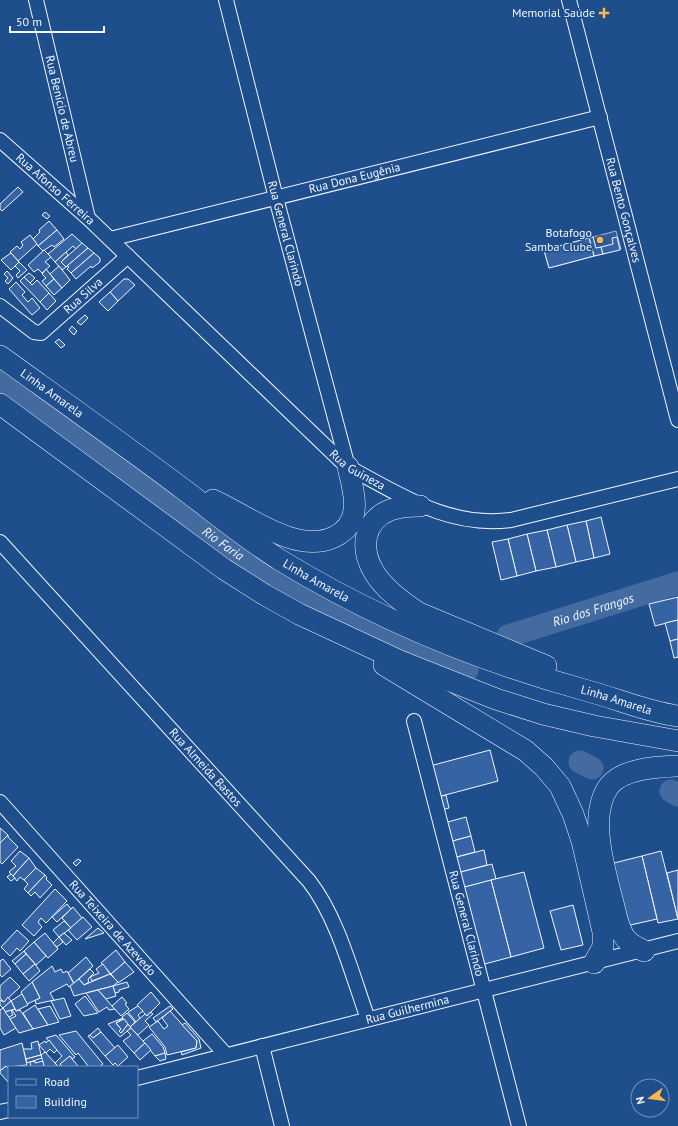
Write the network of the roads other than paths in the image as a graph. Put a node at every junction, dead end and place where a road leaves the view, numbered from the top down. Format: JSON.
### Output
{"nodes":[{"id":1,"x":36,"y":0,"type":"edge"},
{"id":2,"x":226,"y":0,"type":"edge"},
{"id":3,"x":569,"y":0,"type":"edge"},
{"id":4,"x":600,"y":117,"type":"junction"},
{"id":5,"x":0,"y":140,"type":"edge"},
{"id":6,"x":276,"y":198,"type":"junction"},
{"id":7,"x":88,"y":218,"type":"junction"},
{"id":8,"x":110,"y":239,"type":"junction"},
{"id":9,"x":128,"y":256,"type":"junction"},
{"id":10,"x":0,"y":306,"type":"edge"},
{"id":11,"x":0,"y":356,"type":"edge"},
{"id":12,"x":0,"y":404,"type":"edge"},
{"id":13,"x":678,"y":420,"type":"edge"},
{"id":14,"x":348,"y":467,"type":"junction"},
{"id":15,"x":678,"y":479,"type":"edge"},
{"id":16,"x":184,"y":490,"type":"junction"},
{"id":17,"x":420,"y":506,"type":"junction"},
{"id":18,"x":0,"y":542,"type":"edge"},
{"id":19,"x":351,"y":638,"type":"junction"},
{"id":20,"x":610,"y":696,"type":"junction"},
{"id":21,"x":676,"y":716,"type":"edge"},
{"id":22,"x":414,"y":721,"type":"dead end"},
{"id":23,"x":678,"y":741,"type":"edge"},
{"id":24,"x":678,"y":766,"type":"edge"},
{"id":25,"x":0,"y":802,"type":"edge"},
{"id":26,"x":678,"y":941,"type":"edge"},
{"id":27,"x":644,"y":951,"type":"junction"},
{"id":28,"x":594,"y":963,"type":"junction"},
{"id":29,"x":483,"y":991,"type":"junction"},
{"id":30,"x":368,"y":1019,"type":"junction"},
{"id":31,"x":262,"y":1046,"type":"junction"},
{"id":32,"x":226,"y":1055,"type":"junction"},
{"id":33,"x":138,"y":1078,"type":"edge"},
{"id":34,"x":282,"y":1126,"type":"edge"},
{"id":35,"x":519,"y":1126,"type":"edge"}],
"edges":[{"from":1,"to":7,"type":"street","name":"Rua Benício de Abreu"},
{"from":2,"to":6,"type":"street","name":"Rua General Clarindo"},
{"from":3,"to":4,"type":"street","name":"Rua Bento Gonçalves"},
{"from":4,"to":6,"type":"street","name":"Rua Dona Eugênia"},
{"from":4,"to":13,"type":"street","name":"Rua Bento Gonçalves"},
{"from":5,"to":7,"type":"street","name":"Rua Afonso Ferreira"},
{"from":6,"to":8,"type":"street","name":"Rua Dona Eugênia"},
{"from":6,"to":14,"type":"street","name":"Rua General Clarindo"},
{"from":7,"to":8,"type":"street","name":"Rua Afonso Ferreira"},
{"from":8,"to":9,"type":"street","name":"Rua Guineza"},
{"from":9,"to":10,"type":"street","name":"Rua Silva"},
{"from":9,"to":14,"type":"street","name":"Rua Guineza"},
{"from":11,"to":16,"type":"highway","name":"Linha Amarela"},
{"from":12,"to":19,"type":"highway"},
{"from":14,"to":16,"type":"highway"},
{"from":14,"to":17,"type":"street","name":"Rua Guineza"},
{"from":15,"to":17,"type":"street","name":"Rua Guineza"},
{"from":16,"to":20,"type":"highway","name":"Linha Amarela"},
{"from":17,"to":20,"type":"highway"},
{"from":18,"to":30,"type":"street","name":"Rua Almeida Bastos"},
{"from":19,"to":23,"type":"highway"},
{"from":19,"to":28,"type":"highway"},
{"from":20,"to":21,"type":"highway","name":"Linha Amarela"},
{"from":22,"to":29,"type":"street","name":"Rua General Clarindo"},
{"from":24,"to":27,"type":"highway"},
{"from":25,"to":32,"type":"street","name":"Rua Teixeira de Azevedo"},
{"from":26,"to":27,"type":"street","name":"Rua Guilhermina"},
{"from":27,"to":28,"type":"street","name":"Rua Guilhermina"},
{"from":28,"to":29,"type":"street","name":"Rua Guilhermina"},
{"from":29,"to":30,"type":"street","name":"Rua Guilhermina"},
{"from":29,"to":35,"type":"street","name":"Rua General Clarindo"},
{"from":30,"to":31,"type":"street","name":"Rua Guilhermina"},
{"from":31,"to":32,"type":"street","name":"Rua Guilhermina"},
{"from":31,"to":34,"type":"street"},
{"from":32,"to":33,"type":"street","name":"Rua Guilhermina"}]}
